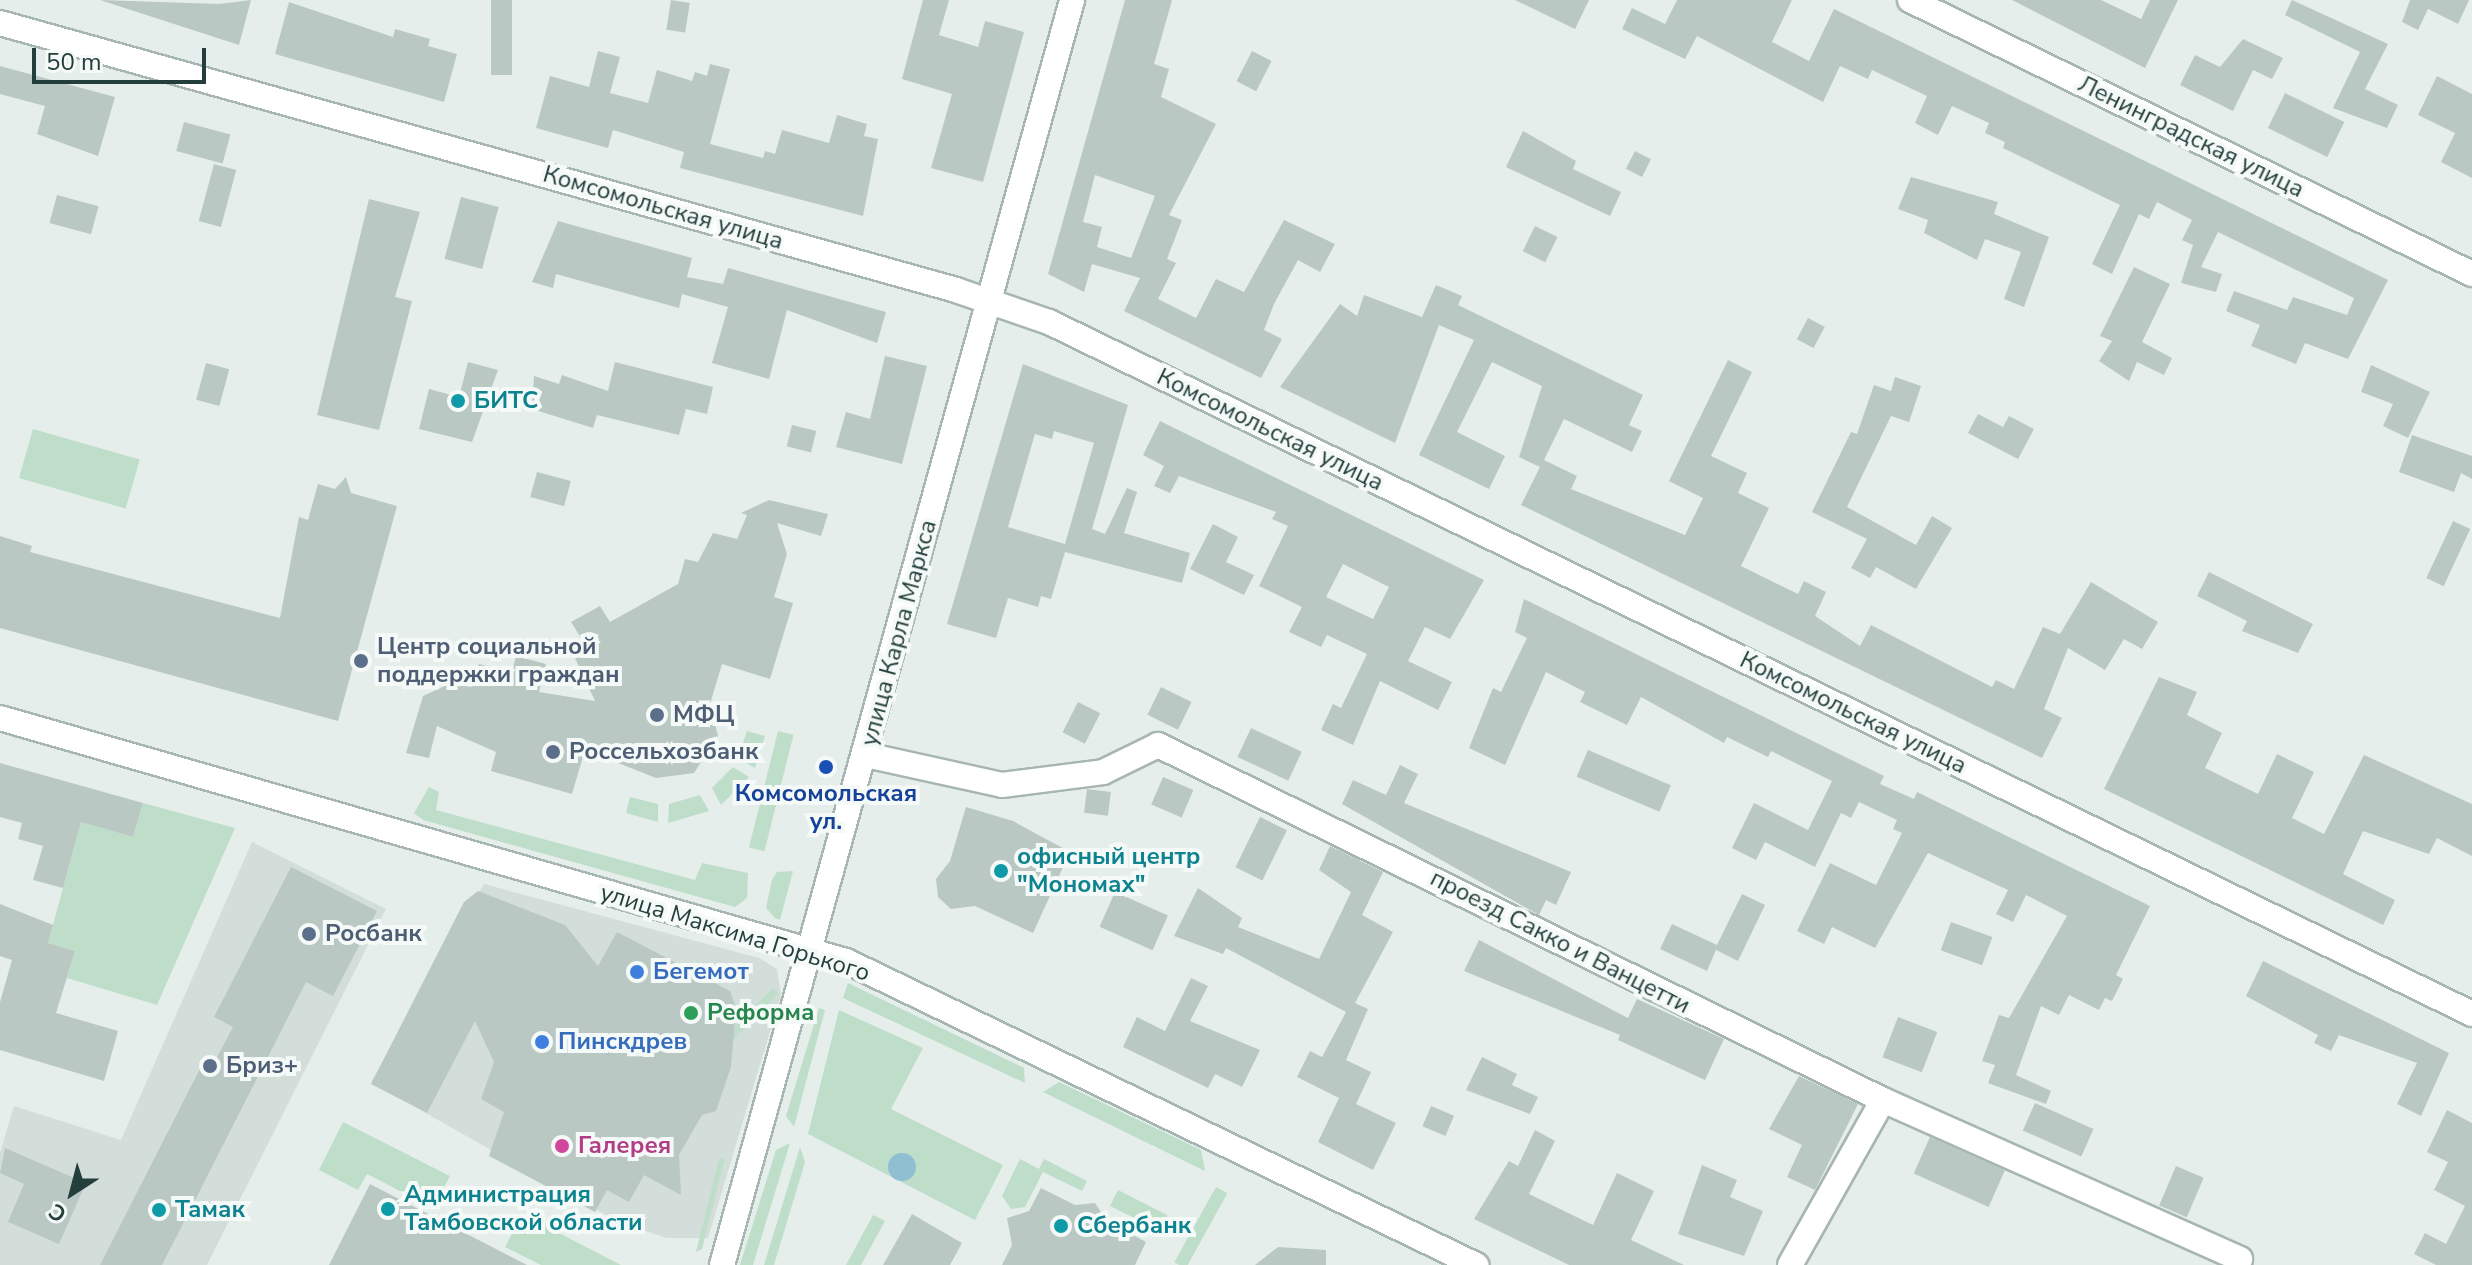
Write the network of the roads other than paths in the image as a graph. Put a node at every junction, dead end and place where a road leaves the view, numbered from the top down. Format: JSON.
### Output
{"nodes":[{"id":1,"x":1072,"y":0,"type":"edge"},
{"id":2,"x":1910,"y":0,"type":"edge"},
{"id":3,"x":0,"y":23,"type":"edge"},
{"id":4,"x":2472,"y":274,"type":"edge"},
{"id":5,"x":990,"y":302,"type":"junction"},
{"id":6,"x":0,"y":718,"type":"edge"},
{"id":7,"x":866,"y":755,"type":"junction"},
{"id":8,"x":807,"y":950,"type":"junction"},
{"id":9,"x":2472,"y":1014,"type":"edge"},
{"id":10,"x":1883,"y":1100,"type":"junction"},
{"id":11,"x":2240,"y":1259,"type":"dead end"},
{"id":12,"x":722,"y":1265,"type":"edge"},
{"id":13,"x":1476,"y":1265,"type":"edge"},
{"id":14,"x":1790,"y":1265,"type":"edge"}],
"edges":[{"from":1,"to":5,"type":"street","name":"улица Карла Маркса"},
{"from":2,"to":4,"type":"street","name":"Ленинградская улица"},
{"from":3,"to":5,"type":"street","name":"Комсомольская улица"},
{"from":5,"to":7,"type":"street","name":"улица Карла Маркса"},
{"from":5,"to":9,"type":"street","name":"Комсомольская улица"},
{"from":6,"to":8,"type":"street","name":"улица Максима Горького"},
{"from":7,"to":8,"type":"street","name":"улица Карла Маркса"},
{"from":7,"to":10,"type":"street","name":"проезд Сакко и Ванцетти"},
{"from":8,"to":12,"type":"street","name":"улица Карла Маркса"},
{"from":8,"to":13,"type":"street","name":"улица Максима Горького"},
{"from":10,"to":11,"type":"street","name":"проезд Сакко и Ванцетти"},
{"from":10,"to":14,"type":"street"}]}
